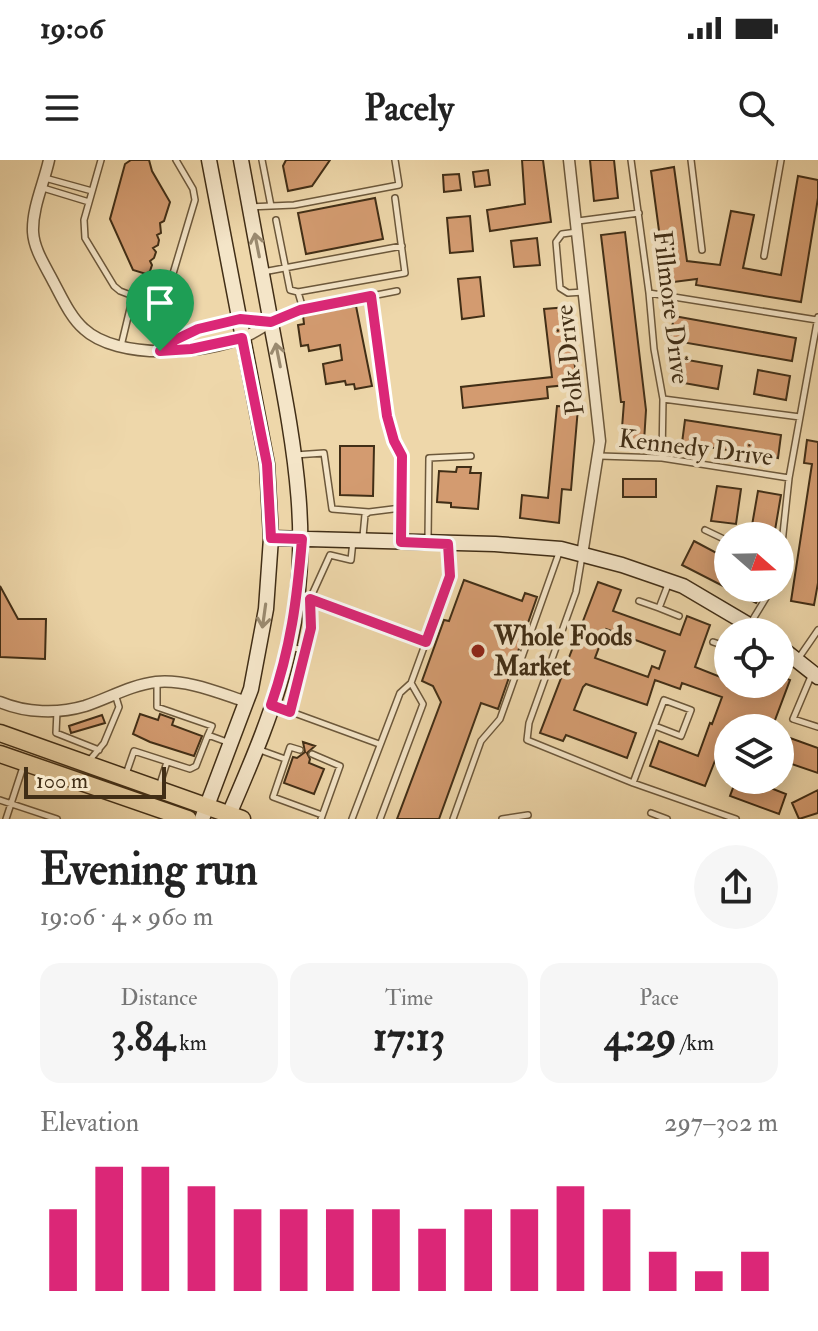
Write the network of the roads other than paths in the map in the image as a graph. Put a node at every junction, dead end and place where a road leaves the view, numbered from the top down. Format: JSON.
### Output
{"nodes":[{"id":1,"x":49,"y":160,"type":"edge"},
{"id":2,"x":101,"y":160,"type":"edge"},
{"id":3,"x":176,"y":160,"type":"edge"},
{"id":4,"x":209,"y":160,"type":"edge"},
{"id":5,"x":241,"y":160,"type":"edge"},
{"id":6,"x":262,"y":160,"type":"edge"},
{"id":7,"x":395,"y":160,"type":"edge"},
{"id":8,"x":569,"y":160,"type":"edge"},
{"id":9,"x":631,"y":160,"type":"edge"},
{"id":10,"x":691,"y":160,"type":"edge"},
{"id":11,"x":781,"y":160,"type":"edge"},
{"id":12,"x":43,"y":182,"type":"junction"},
{"id":13,"x":92,"y":191,"type":"junction"},
{"id":14,"x":395,"y":198,"type":"dead end"},
{"id":15,"x":89,"y":202,"type":"junction"},
{"id":16,"x":271,"y":206,"type":"junction"},
{"id":17,"x":250,"y":208,"type":"junction"},
{"id":18,"x":639,"y":213,"type":"junction"},
{"id":19,"x":276,"y":220,"type":"dead end"},
{"id":20,"x":577,"y":227,"type":"junction"},
{"id":21,"x":402,"y":246,"type":"junction"},
{"id":22,"x":702,"y":250,"type":"dead end"},
{"id":23,"x":764,"y":256,"type":"dead end"},
{"id":24,"x":284,"y":268,"type":"junction"},
{"id":25,"x":262,"y":272,"type":"junction"},
{"id":26,"x":397,"y":291,"type":"dead end"},
{"id":27,"x":298,"y":292,"type":"junction"},
{"id":28,"x":584,"y":292,"type":"junction"},
{"id":29,"x":649,"y":293,"type":"junction"},
{"id":30,"x":133,"y":296,"type":"junction"},
{"id":31,"x":371,"y":296,"type":"junction"},
{"id":32,"x":303,"y":309,"type":"junction"},
{"id":33,"x":818,"y":318,"type":"edge"},
{"id":34,"x":240,"y":319,"type":"junction"},
{"id":35,"x":271,"y":322,"type":"junction"},
{"id":36,"x":242,"y":338,"type":"junction"},
{"id":37,"x":121,"y":347,"type":"junction"},
{"id":38,"x":160,"y":351,"type":"junction"},
{"id":39,"x":663,"y":399,"type":"junction"},
{"id":40,"x":800,"y":417,"type":"junction"},
{"id":41,"x":295,"y":455,"type":"junction"},
{"id":42,"x":599,"y":455,"type":"junction"},
{"id":43,"x":471,"y":456,"type":"dead end"},
{"id":44,"x":662,"y":458,"type":"junction"},
{"id":45,"x":789,"y":478,"type":"junction"},
{"id":46,"x":401,"y":508,"type":"junction"},
{"id":47,"x":369,"y":512,"type":"junction"},
{"id":48,"x":784,"y":522,"type":"edge"},
{"id":49,"x":705,"y":530,"type":"dead end"},
{"id":50,"x":714,"y":534,"type":"edge"},
{"id":51,"x":271,"y":538,"type":"junction"},
{"id":52,"x":302,"y":539,"type":"junction"},
{"id":53,"x":358,"y":541,"type":"junction"},
{"id":54,"x":401,"y":542,"type":"junction"},
{"id":55,"x":428,"y":543,"type":"junction"},
{"id":56,"x":448,"y":544,"type":"junction"},
{"id":57,"x":561,"y":549,"type":"junction"},
{"id":58,"x":582,"y":555,"type":"junction"},
{"id":59,"x":669,"y":581,"type":"junction"},
{"id":60,"x":304,"y":598,"type":"junction"},
{"id":61,"x":639,"y":601,"type":"dead end"},
{"id":62,"x":659,"y":608,"type":"junction"},
{"id":63,"x":679,"y":616,"type":"dead end"},
{"id":64,"x":738,"y":618,"type":"edge"},
{"id":65,"x":818,"y":630,"type":"edge"},
{"id":66,"x":426,"y":642,"type":"junction"},
{"id":67,"x":290,"y":646,"type":"junction"},
{"id":68,"x":306,"y":651,"type":"junction"},
{"id":69,"x":794,"y":658,"type":"edge"},
{"id":70,"x":797,"y":660,"type":"junction"},
{"id":71,"x":815,"y":674,"type":"edge"},
{"id":72,"x":157,"y":682,"type":"junction"},
{"id":73,"x":411,"y":683,"type":"junction"},
{"id":74,"x":114,"y":694,"type":"junction"},
{"id":75,"x":0,"y":702,"type":"edge"},
{"id":76,"x":247,"y":702,"type":"junction"},
{"id":77,"x":271,"y":705,"type":"junction"},
{"id":78,"x":57,"y":710,"type":"junction"},
{"id":79,"x":290,"y":712,"type":"junction"},
{"id":80,"x":655,"y":726,"type":"junction"},
{"id":81,"x":818,"y":727,"type":"edge"},
{"id":82,"x":0,"y":733,"type":"edge"},
{"id":83,"x":208,"y":735,"type":"junction"},
{"id":84,"x":232,"y":743,"type":"junction"},
{"id":85,"x":379,"y":744,"type":"junction"},
{"id":86,"x":255,"y":749,"type":"junction"},
{"id":87,"x":99,"y":750,"type":"junction"},
{"id":88,"x":300,"y":750,"type":"dead end"},
{"id":89,"x":0,"y":754,"type":"edge"},
{"id":90,"x":312,"y":754,"type":"dead end"},
{"id":91,"x":285,"y":759,"type":"junction"},
{"id":92,"x":167,"y":762,"type":"junction"},
{"id":93,"x":25,"y":763,"type":"junction"},
{"id":94,"x":87,"y":763,"type":"junction"},
{"id":95,"x":126,"y":776,"type":"junction"},
{"id":96,"x":633,"y":783,"type":"junction"},
{"id":97,"x":158,"y":788,"type":"junction"},
{"id":98,"x":124,"y":797,"type":"junction"},
{"id":99,"x":0,"y":800,"type":"edge"},
{"id":100,"x":11,"y":804,"type":"junction"},
{"id":101,"x":205,"y":813,"type":"edge"},
{"id":102,"x":651,"y":813,"type":"dead end"},
{"id":103,"x":528,"y":815,"type":"dead end"},
{"id":104,"x":233,"y":817,"type":"edge"},
{"id":105,"x":322,"y":817,"type":"edge"},
{"id":106,"x":6,"y":819,"type":"edge"},
{"id":107,"x":57,"y":819,"type":"edge"},
{"id":108,"x":165,"y":819,"type":"edge"},
{"id":109,"x":188,"y":819,"type":"edge"},
{"id":110,"x":352,"y":819,"type":"edge"},
{"id":111,"x":380,"y":819,"type":"edge"},
{"id":112,"x":453,"y":819,"type":"edge"},
{"id":113,"x":502,"y":819,"type":"edge"},
{"id":114,"x":667,"y":819,"type":"edge"},
{"id":115,"x":736,"y":819,"type":"edge"}],
"edges":[{"from":1,"to":12,"type":"street"},
{"from":2,"to":13,"type":"lane"},
{"from":3,"to":30,"type":"lane"},
{"from":4,"to":34,"type":"main road"},
{"from":5,"to":17,"type":"main road"},
{"from":6,"to":16,"type":"lane"},
{"from":7,"to":16,"type":"lane"},
{"from":8,"to":20,"type":"street","name":"Polk Drive"},
{"from":9,"to":18,"type":"lane","name":"Fillmore Drive"},
{"from":10,"to":22,"type":"lane"},
{"from":11,"to":23,"type":"lane"},
{"from":12,"to":13,"type":"lane"},
{"from":12,"to":15,"type":"lane"},
{"from":12,"to":37,"type":"street"},
{"from":13,"to":15,"type":"lane"},
{"from":14,"to":21,"type":"lane"},
{"from":15,"to":30,"type":"lane"},
{"from":16,"to":17,"type":"lane"},
{"from":25,"to":17,"type":"main road","one_way":true},
{"from":18,"to":20,"type":"lane"},
{"from":18,"to":29,"type":"lane","name":"Fillmore Drive"},
{"from":19,"to":24,"type":"lane"},
{"from":20,"to":28,"type":"street","name":"Polk Drive"},
{"from":20,"to":28,"type":"lane"},
{"from":21,"to":24,"type":"lane"},
{"from":21,"to":27,"type":"lane"},
{"from":24,"to":25,"type":"lane"},
{"from":24,"to":27,"type":"lane"},
{"from":25,"to":35,"type":"main road"},
{"from":26,"to":31,"type":"lane"},
{"from":27,"to":32,"type":"lane"},
{"from":28,"to":42,"type":"street","name":"Polk Drive"},
{"from":29,"to":33,"type":"lane"},
{"from":29,"to":39,"type":"lane","name":"Fillmore Drive"},
{"from":30,"to":37,"type":"lane"},
{"from":31,"to":32,"type":"lane"},
{"from":31,"to":46,"type":"lane"},
{"from":32,"to":35,"type":"lane"},
{"from":33,"to":40,"type":"lane"},
{"from":34,"to":35,"type":"street"},
{"from":34,"to":36,"type":"main road"},
{"from":34,"to":38,"type":"street"},
{"from":35,"to":36,"type":"street"},
{"from":41,"to":35,"type":"main road","one_way":true},
{"from":36,"to":38,"type":"street"},
{"from":36,"to":51,"type":"main road"},
{"from":37,"to":38,"type":"street"},
{"from":39,"to":40,"type":"lane"},
{"from":39,"to":44,"type":"lane","name":"Fillmore Drive"},
{"from":40,"to":45,"type":"lane"},
{"from":41,"to":47,"type":"lane"},
{"from":41,"to":52,"type":"main road"},
{"from":42,"to":44,"type":"lane","name":"Kennedy Drive"},
{"from":42,"to":58,"type":"street","name":"Polk Drive"},
{"from":43,"to":55,"type":"lane"},
{"from":44,"to":45,"type":"lane","name":"Kennedy Drive"},
{"from":45,"to":48,"type":"lane"},
{"from":46,"to":47,"type":"lane"},
{"from":46,"to":54,"type":"lane"},
{"from":47,"to":53,"type":"lane"},
{"from":49,"to":50,"type":"lane"},
{"from":51,"to":52,"type":"main road"},
{"from":51,"to":76,"type":"main road","one_way":true},
{"from":52,"to":53,"type":"main road"},
{"from":52,"to":60,"type":"main road"},
{"from":53,"to":54,"type":"main road"},
{"from":53,"to":60,"type":"lane"},
{"from":54,"to":55,"type":"main road"},
{"from":55,"to":56,"type":"main road"},
{"from":56,"to":57,"type":"main road"},
{"from":56,"to":66,"type":"lane"},
{"from":57,"to":58,"type":"main road"},
{"from":57,"to":112,"type":"lane"},
{"from":58,"to":59,"type":"main road"},
{"from":58,"to":96,"type":"lane"},
{"from":59,"to":62,"type":"lane"},
{"from":59,"to":64,"type":"main road"},
{"from":60,"to":66,"type":"lane"},
{"from":60,"to":67,"type":"main road"},
{"from":60,"to":68,"type":"lane"},
{"from":61,"to":62,"type":"lane"},
{"from":62,"to":63,"type":"lane"},
{"from":65,"to":70,"type":"lane"},
{"from":66,"to":73,"type":"lane"},
{"from":67,"to":68,"type":"lane"},
{"from":67,"to":77,"type":"main road"},
{"from":68,"to":79,"type":"lane"},
{"from":69,"to":70,"type":"main road"},
{"from":70,"to":71,"type":"main road"},
{"from":71,"to":81,"type":"lane"},
{"from":72,"to":74,"type":"street"},
{"from":72,"to":76,"type":"street"},
{"from":72,"to":83,"type":"lane"},
{"from":73,"to":85,"type":"lane"},
{"from":73,"to":111,"type":"lane"},
{"from":74,"to":78,"type":"street"},
{"from":74,"to":87,"type":"lane"},
{"from":75,"to":78,"type":"street"},
{"from":76,"to":84,"type":"main road"},
{"from":77,"to":79,"type":"lane"},
{"from":77,"to":86,"type":"main road"},
{"from":78,"to":87,"type":"lane"},
{"from":79,"to":85,"type":"lane"},
{"from":80,"to":80,"type":"lane"},
{"from":80,"to":96,"type":"lane"},
{"from":82,"to":94,"type":"main road"},
{"from":83,"to":84,"type":"lane"},
{"from":83,"to":92,"type":"lane"},
{"from":84,"to":101,"type":"main road"},
{"from":85,"to":110,"type":"lane"},
{"from":86,"to":91,"type":"lane"},
{"from":86,"to":104,"type":"main road"},
{"from":87,"to":94,"type":"lane"},
{"from":88,"to":91,"type":"lane"},
{"from":89,"to":93,"type":"main road"},
{"from":90,"to":105,"type":"lane"},
{"from":91,"to":105,"type":"lane"},
{"from":92,"to":95,"type":"lane"},
{"from":92,"to":97,"type":"lane"},
{"from":93,"to":98,"type":"main road"},
{"from":93,"to":100,"type":"lane"},
{"from":94,"to":95,"type":"main road"},
{"from":95,"to":97,"type":"main road"},
{"from":96,"to":115,"type":"lane"},
{"from":97,"to":101,"type":"main road"},
{"from":98,"to":108,"type":"main road"},
{"from":98,"to":109,"type":"main road"},
{"from":99,"to":100,"type":"lane"},
{"from":100,"to":106,"type":"lane"},
{"from":100,"to":107,"type":"lane"},
{"from":101,"to":104,"type":"main road"},
{"from":102,"to":114,"type":"lane"},
{"from":103,"to":113,"type":"lane"}]}
